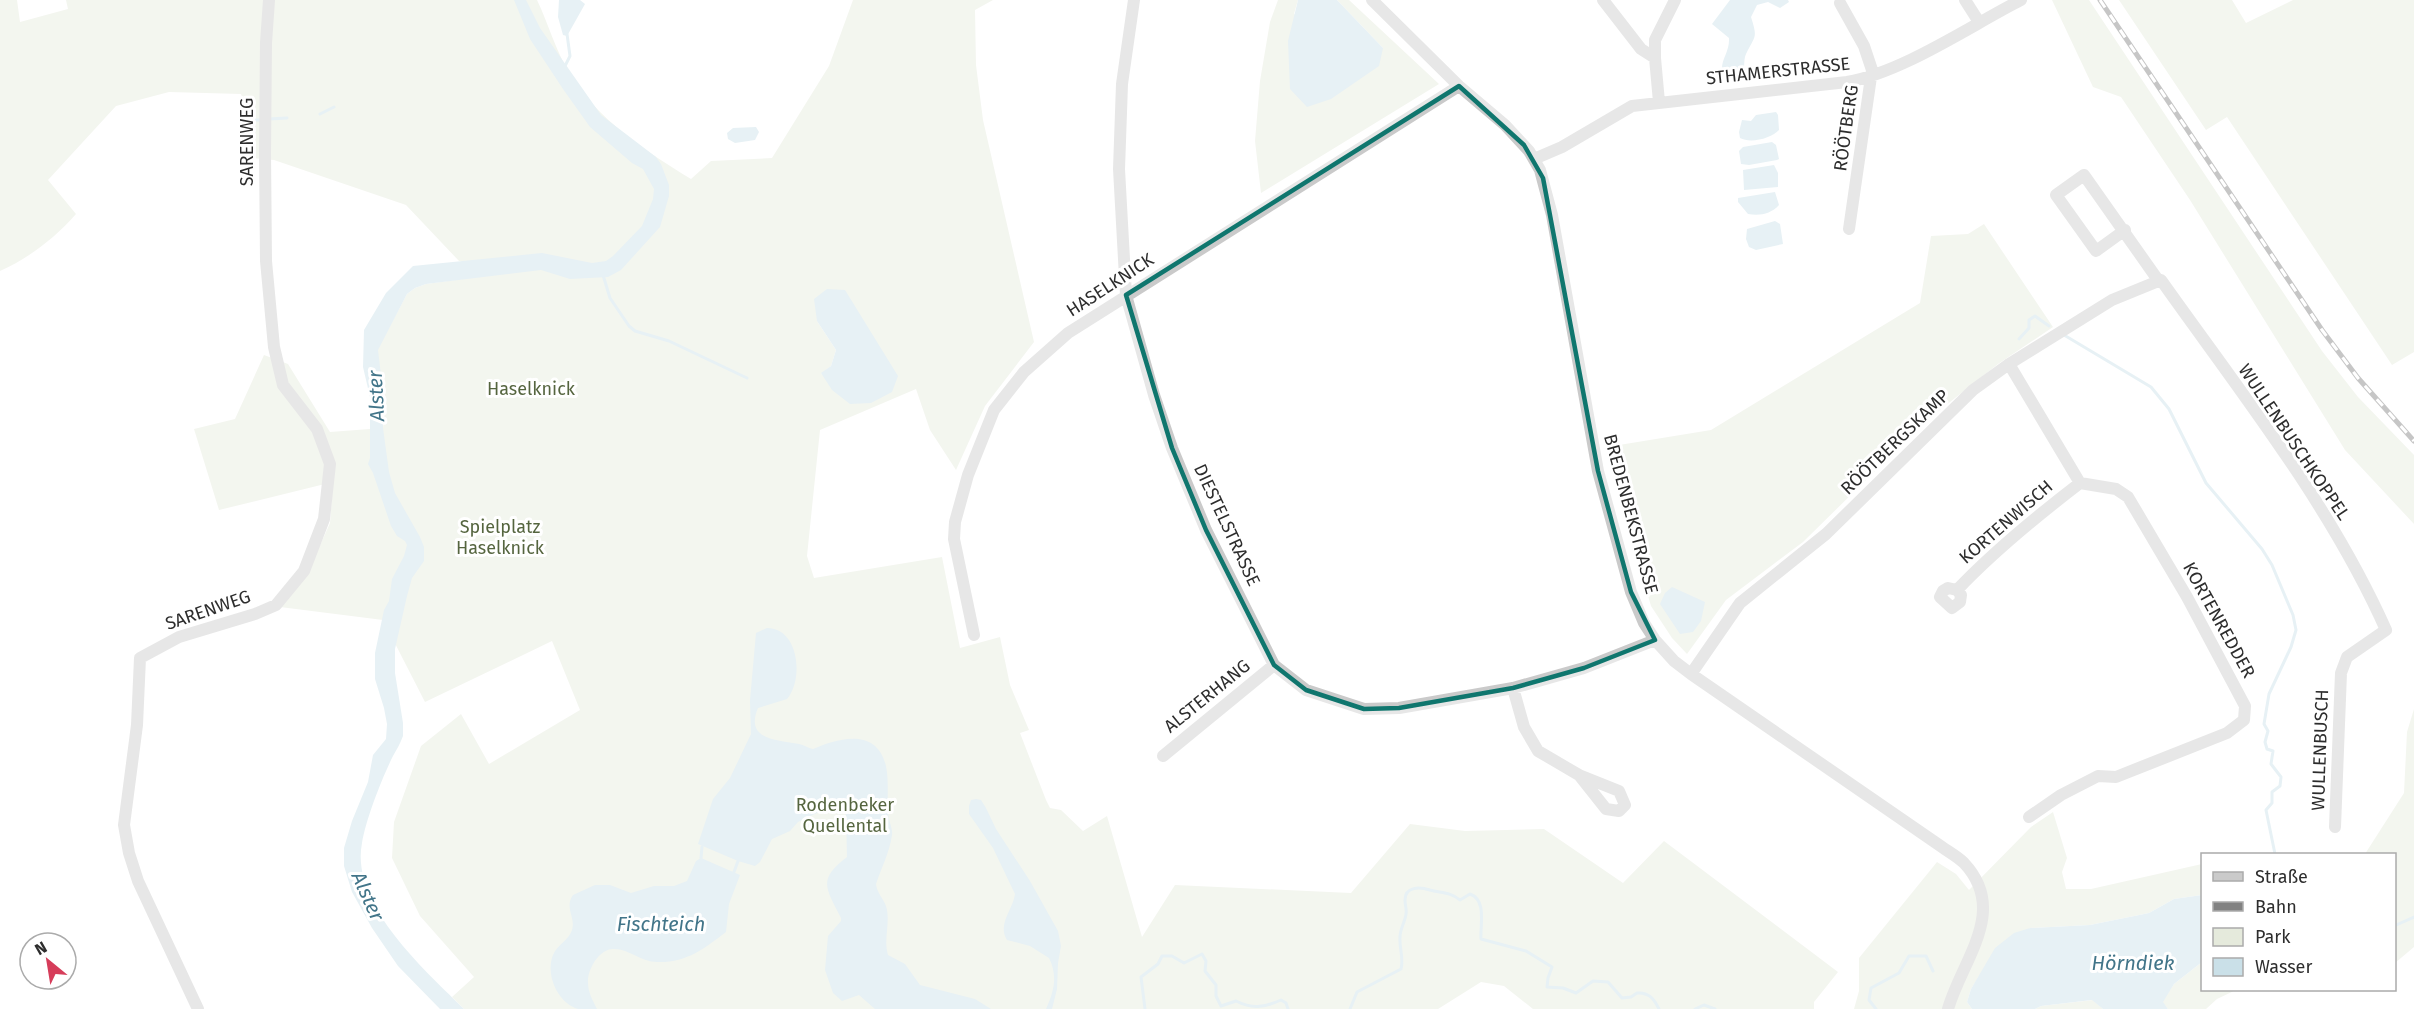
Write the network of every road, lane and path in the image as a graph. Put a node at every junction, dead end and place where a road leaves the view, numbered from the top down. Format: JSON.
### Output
{"nodes":[{"id":1,"x":269,"y":0,"type":"edge"},
{"id":2,"x":1134,"y":0,"type":"edge"},
{"id":3,"x":1372,"y":0,"type":"edge"},
{"id":4,"x":1603,"y":0,"type":"edge"},
{"id":5,"x":1675,"y":0,"type":"edge"},
{"id":6,"x":1965,"y":0,"type":"edge"},
{"id":7,"x":2021,"y":0,"type":"edge"},
{"id":8,"x":1840,"y":3,"type":"dead end"},
{"id":9,"x":1979,"y":22,"type":"junction"},
{"id":10,"x":1655,"y":58,"type":"junction"},
{"id":11,"x":1872,"y":76,"type":"junction"},
{"id":12,"x":1460,"y":86,"type":"junction"},
{"id":13,"x":1659,"y":102,"type":"junction"},
{"id":14,"x":1534,"y":159,"type":"junction"},
{"id":15,"x":1849,"y":229,"type":"dead end"},
{"id":16,"x":2125,"y":230,"type":"junction"},
{"id":17,"x":2160,"y":280,"type":"junction"},
{"id":18,"x":1126,"y":295,"type":"junction"},
{"id":19,"x":2009,"y":364,"type":"junction"},
{"id":20,"x":2080,"y":483,"type":"junction"},
{"id":21,"x":1957,"y":590,"type":"dead end"},
{"id":22,"x":974,"y":635,"type":"dead end"},
{"id":23,"x":1655,"y":640,"type":"junction"},
{"id":24,"x":1274,"y":665,"type":"junction"},
{"id":25,"x":2341,"y":673,"type":"joint"},
{"id":26,"x":1691,"y":674,"type":"junction"},
{"id":27,"x":1513,"y":688,"type":"junction"},
{"id":28,"x":1163,"y":756,"type":"dead end"},
{"id":29,"x":1579,"y":775,"type":"dead end"},
{"id":30,"x":2029,"y":817,"type":"dead end"},
{"id":31,"x":2336,"y":827,"type":"dead end"},
{"id":32,"x":198,"y":1009,"type":"edge"},
{"id":33,"x":1948,"y":1009,"type":"edge"}],
"edges":[{"from":1,"to":32,"type":"street","name":"SARENWEG"},
{"from":2,"to":18,"type":"street","name":"DIESTELSTRASSE"},
{"from":3,"to":12,"type":"street","name":"BREDENBEKSTRASSE"},
{"from":4,"to":10,"type":"street"},
{"from":5,"to":10,"type":"street"},
{"from":6,"to":9,"type":"street"},
{"from":7,"to":9,"type":"street","name":"STHAMERSTRASSE"},
{"from":8,"to":11,"type":"street","name":"RÖÖTBERG"},
{"from":9,"to":11,"type":"street","name":"STHAMERSTRASSE"},
{"from":10,"to":13,"type":"street"},
{"from":11,"to":13,"type":"street","name":"STHAMERSTRASSE"},
{"from":11,"to":15,"type":"street","name":"RÖÖTBERG"},
{"from":12,"to":14,"type":"street","name":"BREDENBEKSTRASSE"},
{"from":12,"to":18,"type":"street","name":"HASELKNICK"},
{"from":13,"to":14,"type":"street","name":"STHAMERSTRASSE"},
{"from":14,"to":23,"type":"street","name":"BREDENBEKSTRASSE"},
{"from":16,"to":16,"type":"street","name":"WULLENBUSCHKOPPEL"},
{"from":16,"to":17,"type":"street","name":"WULLENBUSCHKOPPEL"},
{"from":17,"to":19,"type":"street","name":"RÖÖTBERGSKAMP"},
{"from":17,"to":25,"type":"street","name":"WULLENBUSCHKOPPEL"},
{"from":18,"to":22,"type":"street","name":"HASELKNICK"},
{"from":18,"to":24,"type":"street","name":"DIESTELSTRASSE"},
{"from":19,"to":20,"type":"street"},
{"from":19,"to":26,"type":"street","name":"RÖÖTBERGSKAMP"},
{"from":20,"to":21,"type":"street","name":"KORTENWISCH"},
{"from":20,"to":30,"type":"street","name":"KORTENREDDER"},
{"from":23,"to":26,"type":"street","name":"BREDENBEKSTRASSE"},
{"from":23,"to":27,"type":"street","name":"DIESTELSTRASSE"},
{"from":24,"to":27,"type":"street","name":"DIESTELSTRASSE"},
{"from":24,"to":28,"type":"street","name":"ALSTERHANG"},
{"from":25,"to":31,"type":"street","name":"WULLENBUSCH"},
{"from":26,"to":33,"type":"street","name":"BREDENBEKSTRASSE"},
{"from":27,"to":29,"type":"street"}]}
